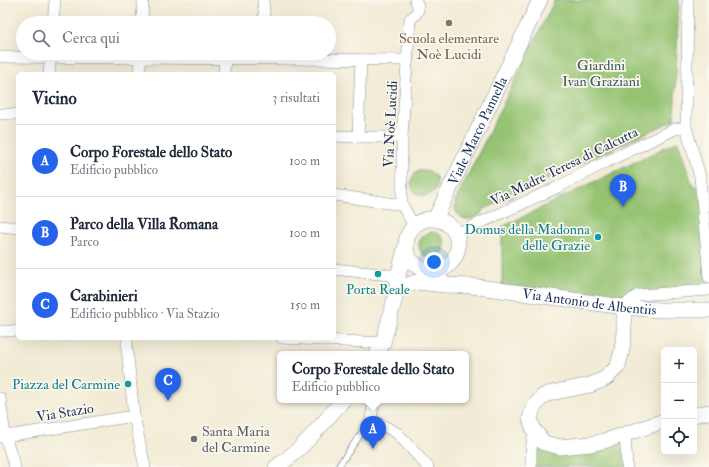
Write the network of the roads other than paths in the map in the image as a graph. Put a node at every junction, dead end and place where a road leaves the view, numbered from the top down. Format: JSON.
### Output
{"nodes":[{"id":1,"x":55,"y":0,"type":"edge"},
{"id":2,"x":144,"y":0,"type":"edge"},
{"id":3,"x":263,"y":0,"type":"edge"},
{"id":4,"x":540,"y":0,"type":"edge"},
{"id":5,"x":688,"y":0,"type":"edge"},
{"id":6,"x":419,"y":7,"type":"edge"},
{"id":7,"x":54,"y":16,"type":"edge"},
{"id":8,"x":143,"y":16,"type":"edge"},
{"id":9,"x":264,"y":16,"type":"edge"},
{"id":10,"x":16,"y":56,"type":"edge"},
{"id":11,"x":0,"y":57,"type":"edge"},
{"id":12,"x":336,"y":59,"type":"edge"},
{"id":13,"x":50,"y":60,"type":"edge"},
{"id":14,"x":140,"y":60,"type":"edge"},
{"id":15,"x":225,"y":60,"type":"edge"},
{"id":16,"x":361,"y":60,"type":"junction"},
{"id":17,"x":408,"y":60,"type":"junction"},
{"id":18,"x":49,"y":72,"type":"edge"},
{"id":19,"x":139,"y":72,"type":"edge"},
{"id":20,"x":224,"y":72,"type":"edge"},
{"id":21,"x":0,"y":114,"type":"edge"},
{"id":22,"x":16,"y":114,"type":"edge"},
{"id":23,"x":686,"y":127,"type":"junction"},
{"id":24,"x":336,"y":136,"type":"edge"},
{"id":25,"x":358,"y":137,"type":"junction"},
{"id":26,"x":402,"y":137,"type":"junction"},
{"id":27,"x":705,"y":177,"type":"edge"},
{"id":28,"x":336,"y":195,"type":"edge"},
{"id":29,"x":402,"y":205,"type":"junction"},
{"id":30,"x":435,"y":219,"type":"junction"},
{"id":31,"x":0,"y":226,"type":"edge"},
{"id":32,"x":414,"y":226,"type":"junction"},
{"id":33,"x":16,"y":228,"type":"edge"},
{"id":34,"x":456,"y":234,"type":"junction"},
{"id":35,"x":406,"y":245,"type":"junction"},
{"id":36,"x":453,"y":260,"type":"junction"},
{"id":37,"x":336,"y":269,"type":"edge"},
{"id":38,"x":424,"y":269,"type":"junction"},
{"id":39,"x":709,"y":277,"type":"edge"},
{"id":40,"x":400,"y":285,"type":"junction"},
{"id":41,"x":446,"y":285,"type":"junction"},
{"id":42,"x":471,"y":286,"type":"junction"},
{"id":43,"x":709,"y":290,"type":"edge"},
{"id":44,"x":624,"y":307,"type":"junction"},
{"id":45,"x":709,"y":310,"type":"edge"},
{"id":46,"x":0,"y":331,"type":"edge"},
{"id":47,"x":16,"y":331,"type":"edge"},
{"id":48,"x":127,"y":340,"type":"edge"},
{"id":49,"x":300,"y":340,"type":"edge"},
{"id":50,"x":380,"y":349,"type":"edge"},
{"id":51,"x":0,"y":398,"type":"edge"},
{"id":52,"x":340,"y":403,"type":"edge"},
{"id":53,"x":373,"y":403,"type":"edge"},
{"id":54,"x":709,"y":412,"type":"edge"},
{"id":55,"x":697,"y":414,"type":"edge"},
{"id":56,"x":134,"y":416,"type":"junction"},
{"id":57,"x":371,"y":419,"type":"junction"},
{"id":58,"x":661,"y":422,"type":"edge"},
{"id":59,"x":534,"y":430,"type":"junction"},
{"id":60,"x":625,"y":433,"type":"junction"},
{"id":61,"x":3,"y":436,"type":"edge"},
{"id":62,"x":15,"y":467,"type":"edge"},
{"id":63,"x":145,"y":467,"type":"edge"},
{"id":64,"x":276,"y":467,"type":"edge"},
{"id":65,"x":338,"y":467,"type":"edge"},
{"id":66,"x":428,"y":467,"type":"edge"},
{"id":67,"x":531,"y":467,"type":"edge"},
{"id":68,"x":628,"y":467,"type":"edge"}],
"edges":[{"from":1,"to":7,"type":"street"},
{"from":2,"to":8,"type":"street"},
{"from":3,"to":9,"type":"street"},
{"from":4,"to":30,"type":"main road","name":"Viale Marco Pannella"},
{"from":5,"to":23,"type":"street"},
{"from":6,"to":17,"type":"street","name":"Via Noè Lucidi"},
{"from":10,"to":11,"type":"street"},
{"from":12,"to":16,"type":"street"},
{"from":13,"to":18,"type":"street"},
{"from":14,"to":19,"type":"street"},
{"from":15,"to":20,"type":"street"},
{"from":16,"to":17,"type":"street"},
{"from":16,"to":25,"type":"street"},
{"from":17,"to":26,"type":"street","name":"Via Noè Lucidi"},
{"from":21,"to":22,"type":"street"},
{"from":23,"to":27,"type":"street"},
{"from":23,"to":34,"type":"street","name":"Via Madre Teresa di Calcutta"},
{"from":24,"to":25,"type":"street"},
{"from":25,"to":26,"type":"street"},
{"from":26,"to":29,"type":"street","name":"Via Noè Lucidi"},
{"from":27,"to":39,"type":"street"},
{"from":28,"to":29,"type":"street"},
{"from":29,"to":32,"type":"street","name":"Via Noè Lucidi"},
{"from":30,"to":32,"type":"main road"},
{"from":30,"to":34,"type":"main road"},
{"from":31,"to":33,"type":"street"},
{"from":32,"to":35,"type":"main road"},
{"from":34,"to":36,"type":"main road"},
{"from":35,"to":38,"type":"main road"},
{"from":35,"to":40,"type":"main road"},
{"from":36,"to":38,"type":"main road"},
{"from":36,"to":42,"type":"main road"},
{"from":37,"to":40,"type":"street"},
{"from":38,"to":40,"type":"main road"},
{"from":38,"to":41,"type":"main road"},
{"from":40,"to":41,"type":"main road","name":"Via Antonio de Albentiis"},
{"from":40,"to":50,"type":"main road"},
{"from":41,"to":42,"type":"main road","name":"Via Antonio de Albentiis"},
{"from":42,"to":44,"type":"main road","name":"Via Antonio de Albentiis"},
{"from":43,"to":44,"type":"street"},
{"from":44,"to":45,"type":"main road","name":"Via Antonio de Albentiis"},
{"from":44,"to":59,"type":"main road"},
{"from":46,"to":47,"type":"street"},
{"from":48,"to":56,"type":"street"},
{"from":49,"to":50,"type":"street"},
{"from":51,"to":61,"type":"street"},
{"from":52,"to":64,"type":"main road"},
{"from":53,"to":57,"type":"street"},
{"from":54,"to":55,"type":"main road"},
{"from":56,"to":61,"type":"street","name":"Via Stazio"},
{"from":56,"to":63,"type":"street"},
{"from":57,"to":65,"type":"lane"},
{"from":57,"to":66,"type":"street"},
{"from":58,"to":60,"type":"main road"},
{"from":59,"to":60,"type":"main road"},
{"from":59,"to":67,"type":"street"},
{"from":60,"to":68,"type":"street"},
{"from":61,"to":62,"type":"street"}]}
